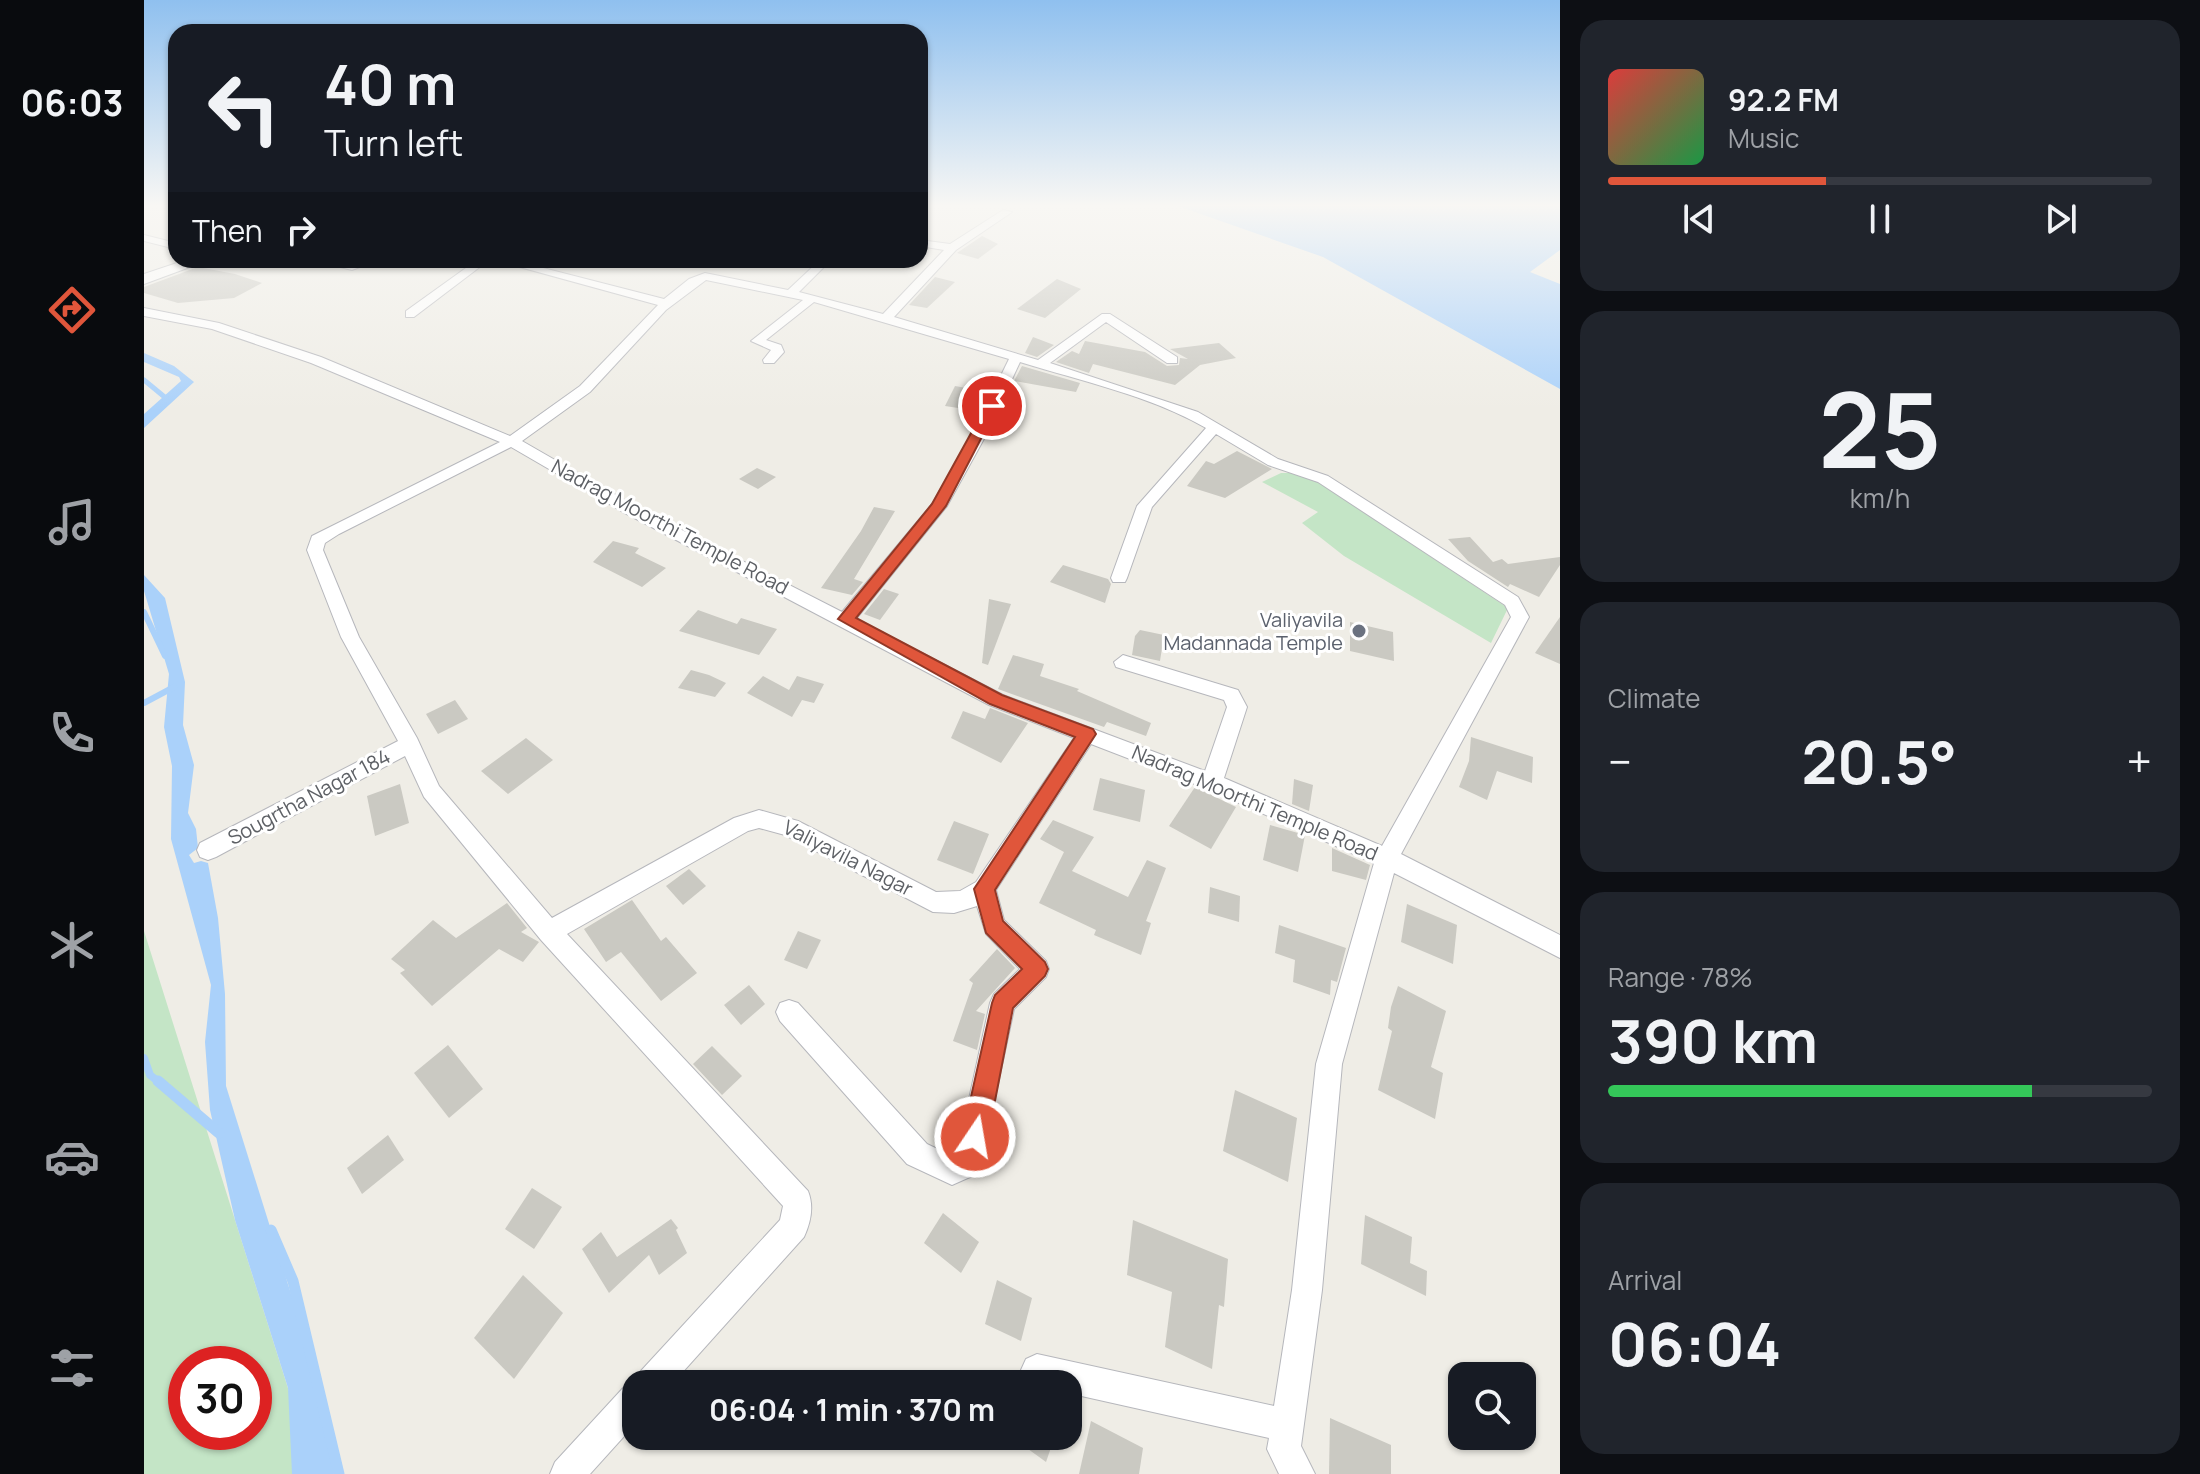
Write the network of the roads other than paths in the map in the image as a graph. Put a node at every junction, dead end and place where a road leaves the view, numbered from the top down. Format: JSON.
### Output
{"nodes":[{"id":1,"x":464,"y":274,"type":"edge"},
{"id":2,"x":552,"y":274,"type":"edge"},
{"id":3,"x":706,"y":274,"type":"edge"},
{"id":4,"x":716,"y":274,"type":"edge"},
{"id":5,"x":811,"y":274,"type":"edge"},
{"id":6,"x":928,"y":274,"type":"edge"},
{"id":7,"x":791,"y":293,"type":"junction"},
{"id":8,"x":812,"y":298,"type":"junction"},
{"id":9,"x":668,"y":304,"type":"junction"},
{"id":10,"x":144,"y":312,"type":"edge"},
{"id":11,"x":410,"y":314,"type":"dead end"},
{"id":12,"x":886,"y":318,"type":"junction"},
{"id":13,"x":1016,"y":358,"type":"junction"},
{"id":14,"x":769,"y":360,"type":"dead end"},
{"id":15,"x":1172,"y":360,"type":"dead end"},
{"id":16,"x":1039,"y":365,"type":"junction"},
{"id":17,"x":1214,"y":428,"type":"junction"},
{"id":18,"x":513,"y":442,"type":"junction"},
{"id":19,"x":1119,"y":578,"type":"dead end"},
{"id":20,"x":846,"y":619,"type":"junction"},
{"id":21,"x":1123,"y":662,"type":"dead end"},
{"id":22,"x":1087,"y":734,"type":"junction"},
{"id":23,"x":410,"y":744,"type":"junction"},
{"id":24,"x":1212,"y":782,"type":"junction"},
{"id":25,"x":208,"y":850,"type":"dead end"},
{"id":26,"x":1387,"y":858,"type":"junction"},
{"id":27,"x":984,"y":889,"type":"junction"},
{"id":28,"x":549,"y":932,"type":"junction"},
{"id":29,"x":1560,"y":947,"type":"edge"},
{"id":30,"x":789,"y":1012,"type":"dead end"},
{"id":31,"x":663,"y":1370,"type":"edge"},
{"id":32,"x":1082,"y":1380,"type":"edge"},
{"id":33,"x":622,"y":1414,"type":"edge"},
{"id":34,"x":1287,"y":1425,"type":"junction"},
{"id":35,"x":567,"y":1474,"type":"edge"},
{"id":36,"x":1298,"y":1474,"type":"edge"}],
"edges":[{"from":1,"to":11,"type":"street"},
{"from":2,"to":9,"type":"street"},
{"from":3,"to":9,"type":"street","name":"Nadrag Moorthi Temple Road"},
{"from":4,"to":7,"type":"street","name":"Nadrag Moorthi Temple Road"},
{"from":5,"to":7,"type":"street"},
{"from":6,"to":12,"type":"street"},
{"from":7,"to":8,"type":"street","name":"Nadrag Moorthi Temple Road"},
{"from":8,"to":12,"type":"street","name":"Nadrag Moorthi Temple Road"},
{"from":8,"to":14,"type":"street"},
{"from":9,"to":18,"type":"street","name":"Nadrag Moorthi Temple Road"},
{"from":10,"to":18,"type":"street","name":"Nadrag Moorthi Temple Road"},
{"from":12,"to":13,"type":"street","name":"Nadrag Moorthi Temple Road"},
{"from":13,"to":16,"type":"street","name":"Nadrag Moorthi Temple Road"},
{"from":13,"to":20,"type":"street"},
{"from":15,"to":16,"type":"street"},
{"from":16,"to":17,"type":"street","name":"Nadrag Moorthi Temple Road"},
{"from":17,"to":19,"type":"street"},
{"from":17,"to":26,"type":"street","name":"Nadrag Moorthi Temple Road"},
{"from":18,"to":20,"type":"street","name":"Nadrag Moorthi Temple Road"},
{"from":18,"to":23,"type":"street","name":"Nadrag Moorthi Temple Road"},
{"from":20,"to":22,"type":"street","name":"Nadrag Moorthi Temple Road"},
{"from":21,"to":24,"type":"street"},
{"from":22,"to":24,"type":"street","name":"Nadrag Moorthi Temple Road"},
{"from":22,"to":27,"type":"street"},
{"from":23,"to":25,"type":"street","name":"Sougrtha Nagar 184"},
{"from":23,"to":28,"type":"street"},
{"from":24,"to":26,"type":"street","name":"Nadrag Moorthi Temple Road"},
{"from":26,"to":29,"type":"street"},
{"from":26,"to":34,"type":"street"},
{"from":27,"to":28,"type":"street","name":"Valiyavila Nagar"},
{"from":27,"to":30,"type":"street"},
{"from":28,"to":31,"type":"street"},
{"from":32,"to":34,"type":"street"},
{"from":33,"to":35,"type":"street"},
{"from":34,"to":36,"type":"street"}]}
